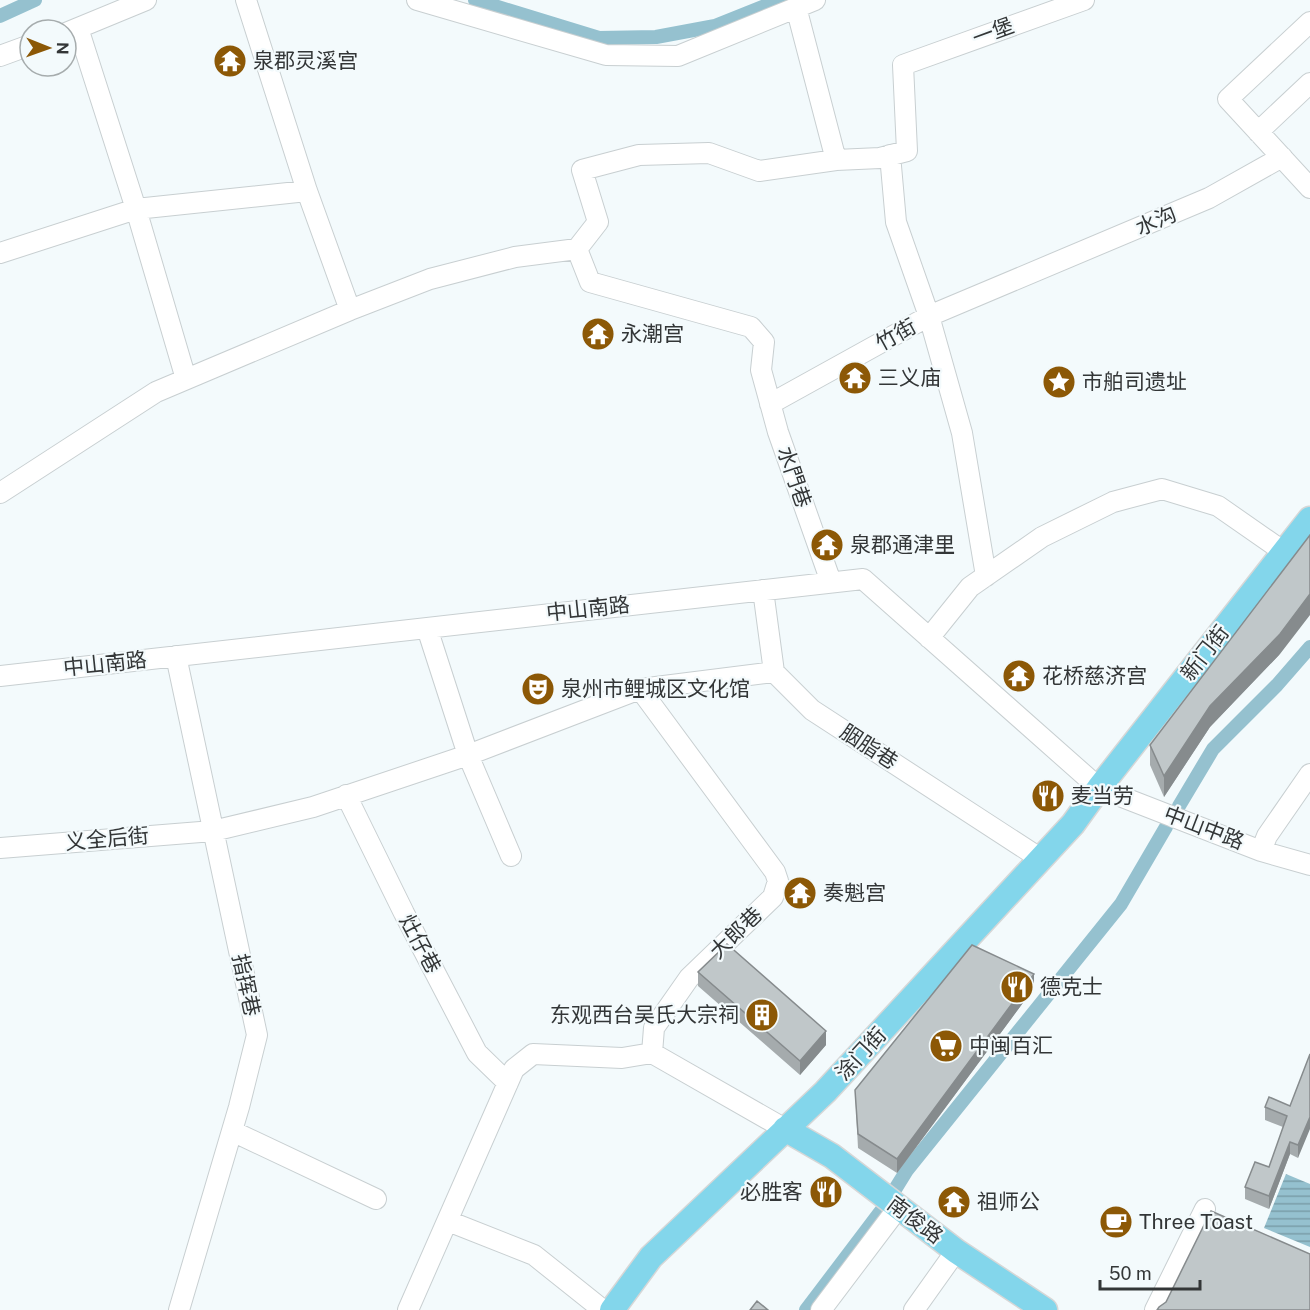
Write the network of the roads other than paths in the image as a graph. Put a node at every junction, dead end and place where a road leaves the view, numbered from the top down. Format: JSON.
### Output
{"nodes":[{"id":1,"x":146,"y":0,"type":"edge"},
{"id":2,"x":246,"y":0,"type":"edge"},
{"id":3,"x":417,"y":0,"type":"edge"},
{"id":4,"x":1084,"y":0,"type":"edge"},
{"id":5,"x":805,"y":4,"type":"edge"},
{"id":6,"x":1310,"y":22,"type":"edge"},
{"id":7,"x":78,"y":28,"type":"edge"},
{"id":8,"x":78,"y":47,"type":"edge"},
{"id":9,"x":18,"y":49,"type":"edge"},
{"id":10,"x":0,"y":56,"type":"edge"},
{"id":11,"x":1310,"y":83,"type":"edge"},
{"id":12,"x":1258,"y":132,"type":"junction"},
{"id":13,"x":890,"y":155,"type":"junction"},
{"id":14,"x":1282,"y":158,"type":"junction"},
{"id":15,"x":836,"y":160,"type":"junction"},
{"id":16,"x":1310,"y":188,"type":"edge"},
{"id":17,"x":308,"y":190,"type":"junction"},
{"id":18,"x":136,"y":208,"type":"junction"},
{"id":19,"x":577,"y":249,"type":"junction"},
{"id":20,"x":0,"y":253,"type":"edge"},
{"id":21,"x":1026,"y":275,"type":"joint"},
{"id":22,"x":350,"y":310,"type":"junction"},
{"id":23,"x":929,"y":316,"type":"junction"},
{"id":24,"x":186,"y":379,"type":"junction"},
{"id":25,"x":770,"y":404,"type":"junction"},
{"id":26,"x":0,"y":494,"type":"edge"},
{"id":27,"x":1310,"y":519,"type":"edge"},
{"id":28,"x":1284,"y":552,"type":"junction"},
{"id":29,"x":986,"y":576,"type":"junction"},
{"id":30,"x":831,"y":582,"type":"junction"},
{"id":31,"x":763,"y":590,"type":"junction"},
{"id":32,"x":427,"y":628,"type":"junction"},
{"id":33,"x":929,"y":638,"type":"junction"},
{"id":34,"x":176,"y":656,"type":"junction"},
{"id":35,"x":774,"y":672,"type":"junction"},
{"id":36,"x":0,"y":676,"type":"edge"},
{"id":37,"x":640,"y":689,"type":"junction"},
{"id":38,"x":468,"y":755,"type":"junction"},
{"id":39,"x":1310,"y":774,"type":"edge"},
{"id":40,"x":1099,"y":788,"type":"junction"},
{"id":41,"x":346,"y":795,"type":"junction"},
{"id":42,"x":213,"y":831,"type":"junction"},
{"id":43,"x":0,"y":848,"type":"edge"},
{"id":44,"x":1261,"y":850,"type":"junction"},
{"id":45,"x":512,"y":856,"type":"dead end"},
{"id":46,"x":1041,"y":859,"type":"junction"},
{"id":47,"x":1310,"y":865,"type":"edge"},
{"id":48,"x":651,"y":1053,"type":"junction"},
{"id":49,"x":508,"y":1083,"type":"junction"},
{"id":50,"x":785,"y":1129,"type":"junction"},
{"id":51,"x":232,"y":1131,"type":"junction"},
{"id":52,"x":376,"y":1199,"type":"dead end"},
{"id":53,"x":898,"y":1208,"type":"junction"},
{"id":54,"x":1204,"y":1209,"type":"dead end"},
{"id":55,"x":448,"y":1221,"type":"junction"},
{"id":56,"x":956,"y":1251,"type":"junction"},
{"id":57,"x":179,"y":1310,"type":"edge"},
{"id":58,"x":408,"y":1310,"type":"edge"},
{"id":59,"x":603,"y":1310,"type":"edge"},
{"id":60,"x":612,"y":1310,"type":"edge"},
{"id":61,"x":821,"y":1310,"type":"edge"},
{"id":62,"x":914,"y":1310,"type":"edge"},
{"id":63,"x":1045,"y":1310,"type":"edge"},
{"id":64,"x":1155,"y":1310,"type":"edge"}],
"edges":[{"from":1,"to":7,"type":"street"},
{"from":2,"to":17,"type":"street"},
{"from":3,"to":5,"type":"street"},
{"from":4,"to":13,"type":"street","name":"一堡"},
{"from":5,"to":15,"type":"street"},
{"from":6,"to":12,"type":"street"},
{"from":8,"to":18,"type":"street"},
{"from":9,"to":10,"type":"street"},
{"from":11,"to":12,"type":"street"},
{"from":12,"to":14,"type":"street"},
{"from":13,"to":15,"type":"street"},
{"from":13,"to":23,"type":"street"},
{"from":14,"to":16,"type":"street"},
{"from":14,"to":21,"type":"street","name":"水沟"},
{"from":15,"to":19,"type":"street"},
{"from":17,"to":18,"type":"street"},
{"from":17,"to":22,"type":"street"},
{"from":18,"to":20,"type":"street"},
{"from":18,"to":24,"type":"street"},
{"from":19,"to":22,"type":"street"},
{"from":19,"to":25,"type":"street","name":"水門巷"},
{"from":21,"to":23,"type":"street","name":"竹街"},
{"from":22,"to":24,"type":"street"},
{"from":23,"to":25,"type":"street","name":"竹街"},
{"from":23,"to":29,"type":"street"},
{"from":24,"to":26,"type":"street"},
{"from":25,"to":30,"type":"street","name":"水門巷"},
{"from":27,"to":28,"type":"main road","name":"新门街"},
{"from":28,"to":29,"type":"street"},
{"from":28,"to":40,"type":"main road","name":"新门街"},
{"from":29,"to":33,"type":"street"},
{"from":30,"to":31,"type":"street","name":"中山南路"},
{"from":30,"to":33,"type":"street","name":"中山南路"},
{"from":31,"to":32,"type":"street","name":"中山南路"},
{"from":31,"to":35,"type":"street"},
{"from":32,"to":34,"type":"street","name":"中山南路"},
{"from":32,"to":38,"type":"street"},
{"from":33,"to":40,"type":"street","name":"中山南路"},
{"from":34,"to":36,"type":"street","name":"中山南路"},
{"from":34,"to":42,"type":"street","name":"指挥巷"},
{"from":35,"to":37,"type":"street","name":"义全后街"},
{"from":35,"to":46,"type":"street","name":"胭脂巷"},
{"from":37,"to":38,"type":"street","name":"义全后街"},
{"from":37,"to":48,"type":"street","name":"大郎巷"},
{"from":38,"to":41,"type":"street","name":"义全后街"},
{"from":38,"to":45,"type":"street"},
{"from":39,"to":44,"type":"street"},
{"from":40,"to":44,"type":"street","name":"中山中路"},
{"from":40,"to":46,"type":"main road","name":"涂门街"},
{"from":41,"to":42,"type":"street","name":"义全后街"},
{"from":41,"to":49,"type":"street","name":"灶仔巷"},
{"from":42,"to":43,"type":"street","name":"义全后街"},
{"from":42,"to":51,"type":"street","name":"指挥巷"},
{"from":44,"to":47,"type":"street","name":"中山中路"},
{"from":46,"to":50,"type":"main road","name":"涂门街"},
{"from":48,"to":49,"type":"street"},
{"from":48,"to":50,"type":"street"},
{"from":49,"to":55,"type":"street"},
{"from":50,"to":53,"type":"main road","name":"南俊路"},
{"from":50,"to":60,"type":"main road","name":"涂门街"},
{"from":51,"to":52,"type":"street"},
{"from":51,"to":57,"type":"street","name":"指挥巷"},
{"from":53,"to":56,"type":"main road","name":"南俊路"},
{"from":53,"to":61,"type":"street"},
{"from":54,"to":64,"type":"street"},
{"from":55,"to":58,"type":"street"},
{"from":55,"to":59,"type":"street"},
{"from":56,"to":62,"type":"street"},
{"from":56,"to":63,"type":"main road","name":"南俊路"}]}
